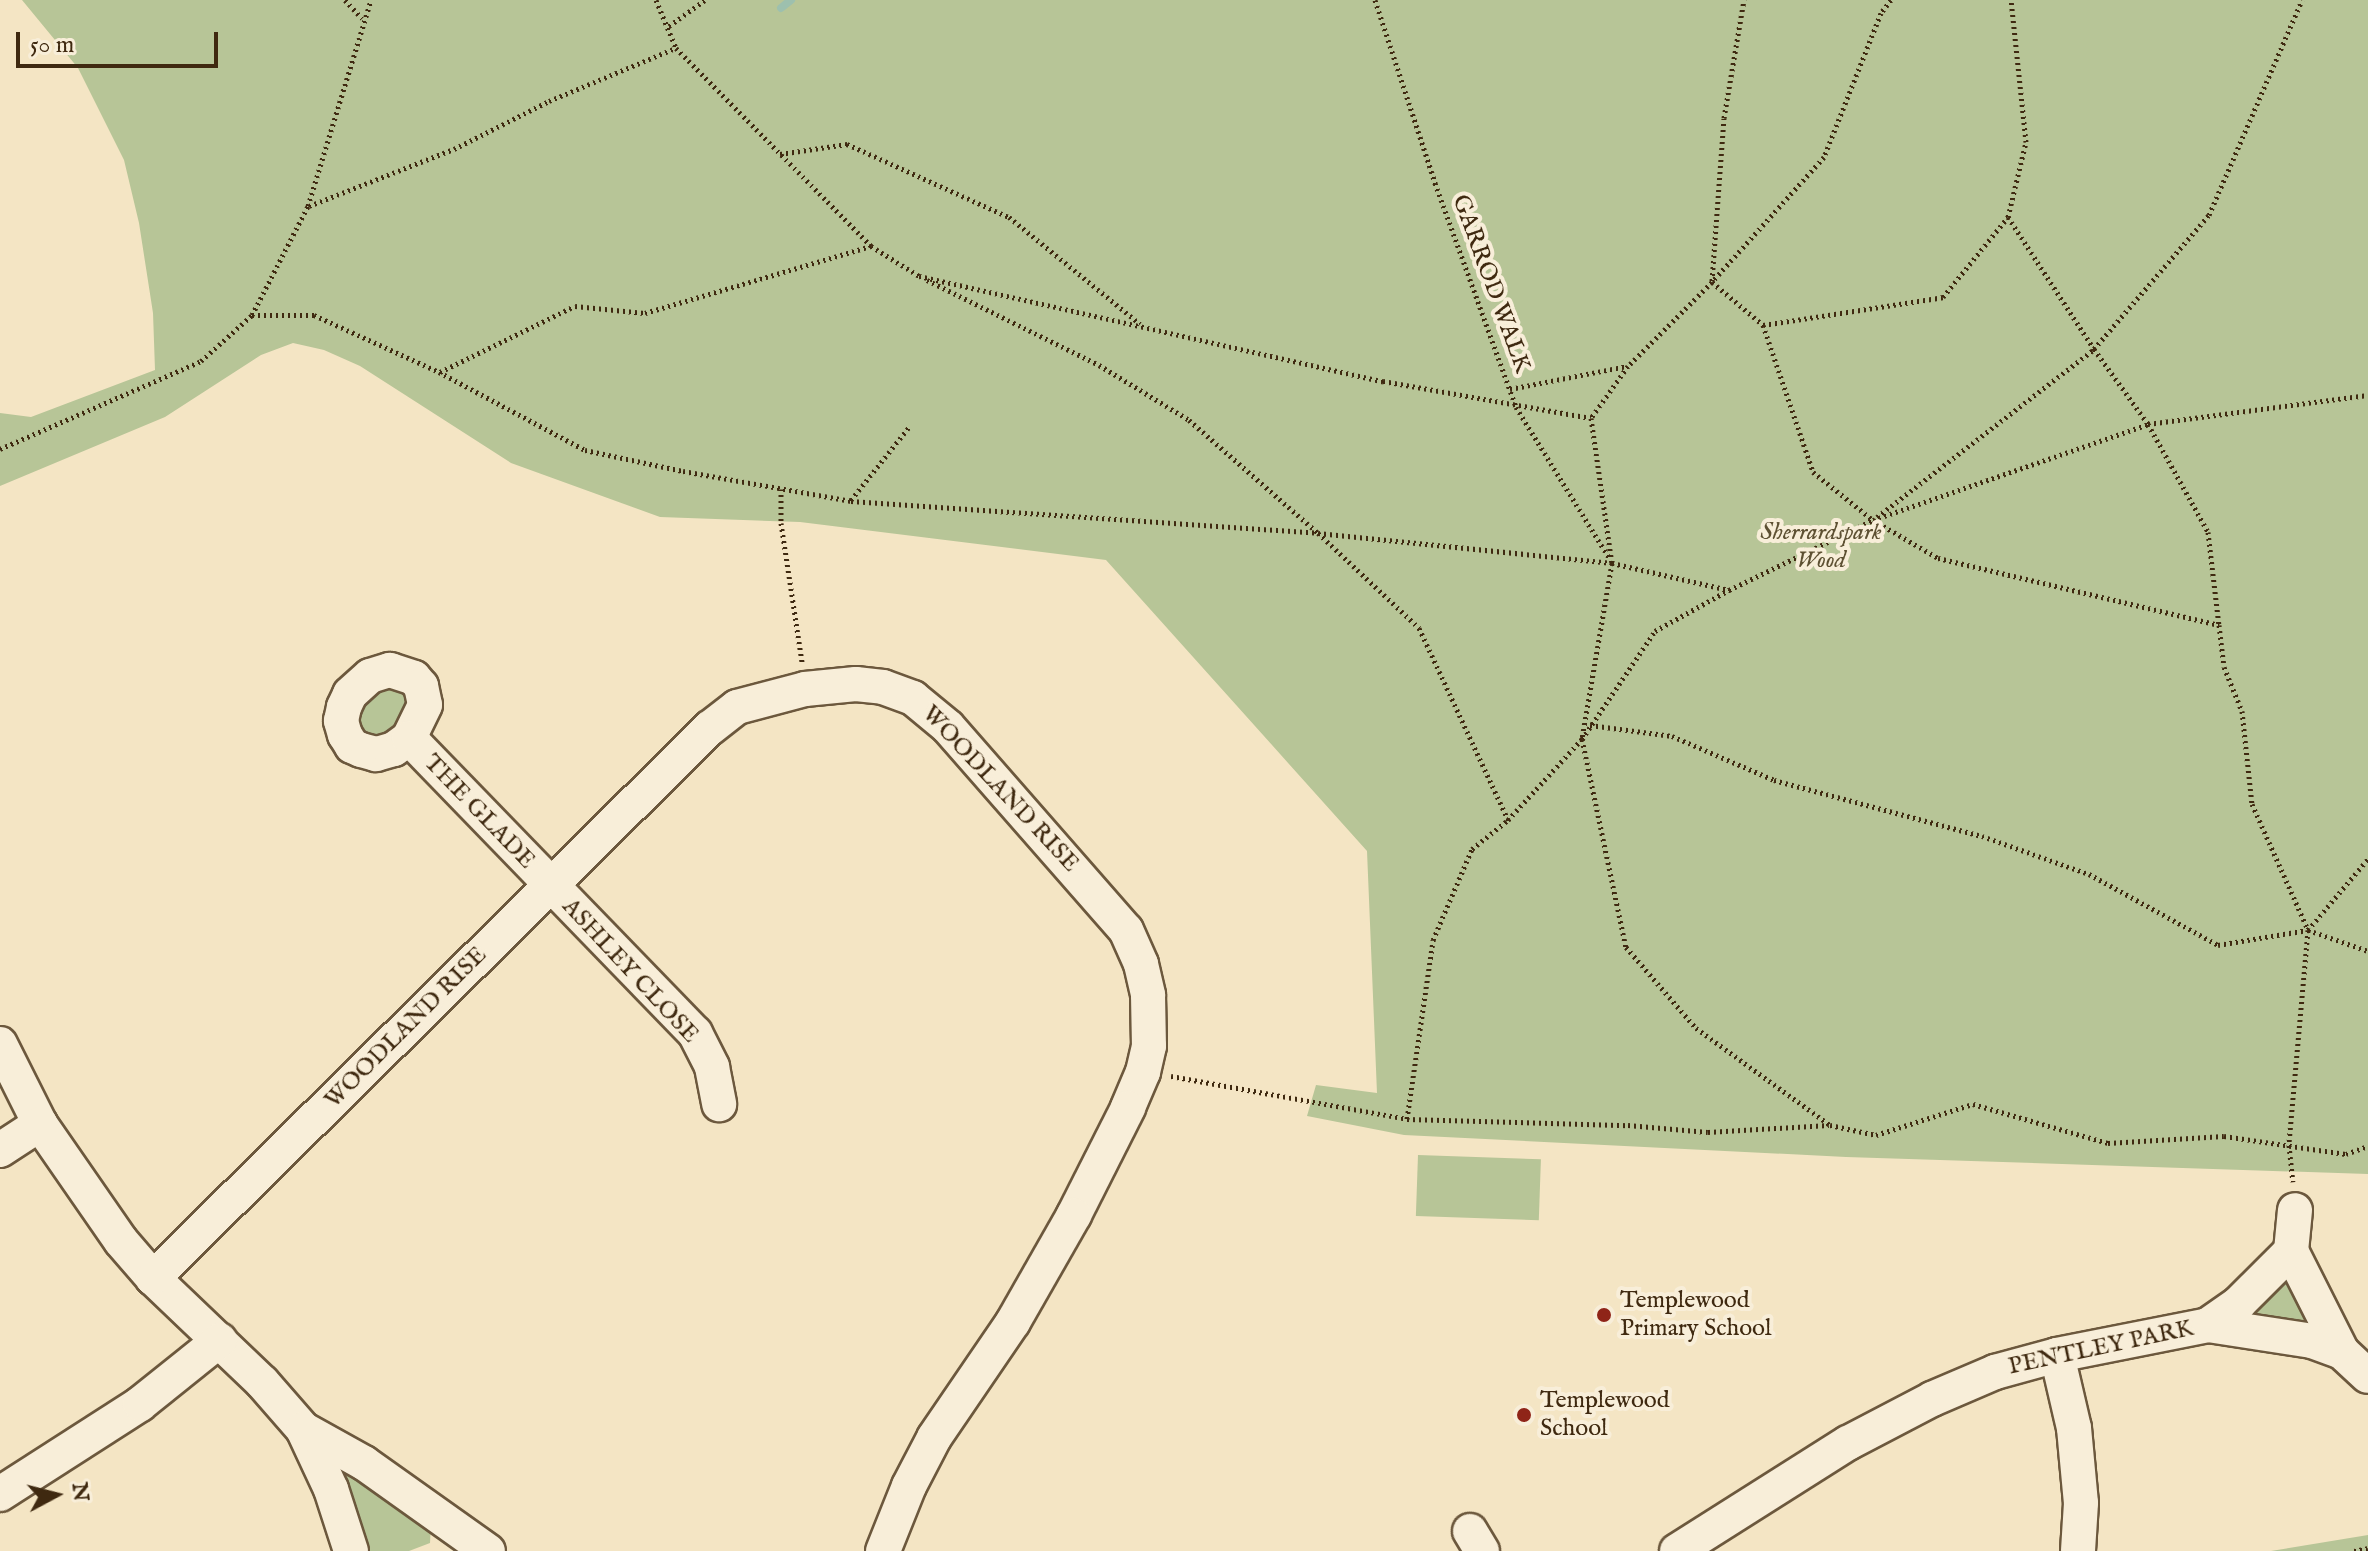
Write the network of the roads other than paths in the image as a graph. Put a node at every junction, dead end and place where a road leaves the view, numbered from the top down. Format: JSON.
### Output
{"nodes":[{"id":1,"x":409,"y":738,"type":"dead end"},
{"id":2,"x":550,"y":886,"type":"junction"},
{"id":3,"x":0,"y":1044,"type":"edge"},
{"id":4,"x":719,"y":1104,"type":"dead end"},
{"id":5,"x":40,"y":1124,"type":"junction"},
{"id":6,"x":0,"y":1150,"type":"edge"},
{"id":7,"x":2295,"y":1210,"type":"road end"},
{"id":8,"x":2291,"y":1251,"type":"junction"},
{"id":9,"x":153,"y":1278,"type":"junction"},
{"id":10,"x":2208,"y":1325,"type":"junction"},
{"id":11,"x":220,"y":1340,"type":"junction"},
{"id":12,"x":2342,"y":1352,"type":"junction"},
{"id":13,"x":2057,"y":1355,"type":"junction"},
{"id":14,"x":2368,"y":1376,"type":"edge"},
{"id":15,"x":303,"y":1429,"type":"junction"},
{"id":16,"x":0,"y":1494,"type":"edge"},
{"id":17,"x":481,"y":1550,"type":"edge"},
{"id":18,"x":351,"y":1551,"type":"edge"},
{"id":19,"x":883,"y":1551,"type":"edge"},
{"id":20,"x":1677,"y":1551,"type":"edge"},
{"id":21,"x":2078,"y":1551,"type":"edge"}],
"edges":[{"from":1,"to":2,"type":"street","name":"THE GLADE"},
{"from":2,"to":4,"type":"street","name":"ASHLEY CLOSE"},
{"from":2,"to":9,"type":"street","name":"WOODLAND RISE"},
{"from":2,"to":19,"type":"street","name":"WOODLAND RISE"},
{"from":3,"to":5,"type":"street"},
{"from":5,"to":6,"type":"street"},
{"from":5,"to":9,"type":"street"},
{"from":7,"to":8,"type":"street"},
{"from":8,"to":10,"type":"street"},
{"from":8,"to":12,"type":"street"},
{"from":9,"to":11,"type":"street"},
{"from":10,"to":12,"type":"street","name":"PENTLEY PARK"},
{"from":10,"to":13,"type":"street","name":"PENTLEY PARK"},
{"from":11,"to":15,"type":"street"},
{"from":11,"to":16,"type":"street"},
{"from":12,"to":14,"type":"street","name":"PENTLEY PARK"},
{"from":13,"to":20,"type":"street","name":"PENTLEY PARK"},
{"from":13,"to":21,"type":"street"},
{"from":15,"to":17,"type":"street"},
{"from":15,"to":18,"type":"street"}]}
